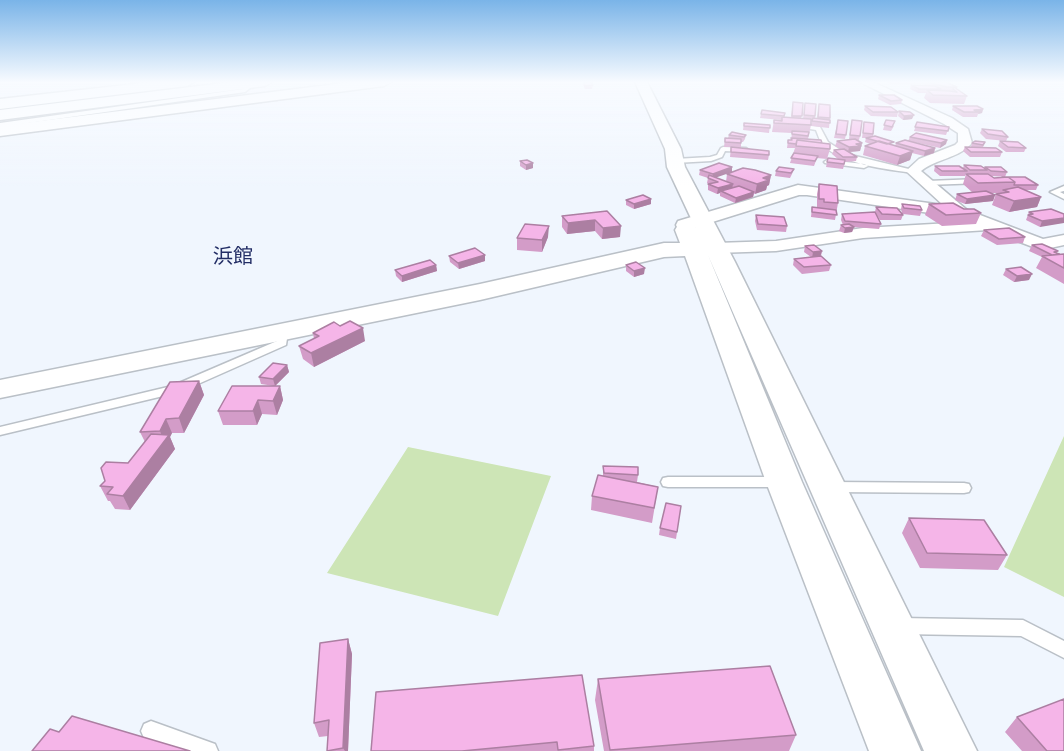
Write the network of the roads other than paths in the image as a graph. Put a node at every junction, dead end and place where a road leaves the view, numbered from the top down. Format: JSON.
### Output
{"nodes":[{"id":1,"x":56,"y":117,"type":"edge"},
{"id":2,"x":109,"y":117,"type":"edge"},
{"id":3,"x":637,"y":117,"type":"edge"},
{"id":4,"x":657,"y":117,"type":"edge"},
{"id":5,"x":939,"y":117,"type":"edge"},
{"id":6,"x":784,"y":124,"type":"edge"},
{"id":7,"x":0,"y":125,"type":"edge"},
{"id":8,"x":0,"y":131,"type":"edge"},
{"id":9,"x":753,"y":151,"type":"edge"},
{"id":10,"x":675,"y":161,"type":"junction"},
{"id":11,"x":827,"y":162,"type":"edge"},
{"id":12,"x":887,"y":167,"type":"junction"},
{"id":13,"x":913,"y":171,"type":"junction"},
{"id":14,"x":984,"y":180,"type":"edge"},
{"id":15,"x":927,"y":183,"type":"junction"},
{"id":16,"x":1064,"y":188,"type":"edge"},
{"id":17,"x":1064,"y":197,"type":"edge"},
{"id":18,"x":961,"y":213,"type":"junction"},
{"id":19,"x":994,"y":225,"type":"junction"},
{"id":20,"x":699,"y":235,"type":"junction"},
{"id":21,"x":1064,"y":240,"type":"edge"},
{"id":22,"x":1041,"y":245,"type":"junction"},
{"id":23,"x":1064,"y":257,"type":"edge"},
{"id":24,"x":283,"y":332,"type":"junction"},
{"id":25,"x":0,"y":388,"type":"edge"},
{"id":26,"x":0,"y":431,"type":"edge"},
{"id":27,"x":668,"y":482,"type":"dead end"},
{"id":28,"x":784,"y":482,"type":"junction"},
{"id":29,"x":826,"y":487,"type":"junction"},
{"id":30,"x":964,"y":488,"type":"dead end"},
{"id":31,"x":891,"y":625,"type":"junction"},
{"id":32,"x":1064,"y":650,"type":"edge"},
{"id":33,"x":152,"y":730,"type":"dead end"},
{"id":34,"x":208,"y":751,"type":"edge"},
{"id":35,"x":896,"y":751,"type":"edge"},
{"id":36,"x":951,"y":751,"type":"edge"}],
"edges":[{"from":1,"to":7,"type":"lane"},
{"from":2,"to":8,"type":"highway"},
{"from":3,"to":20,"type":"street"},
{"from":4,"to":10,"type":"street"},
{"from":5,"to":13,"type":"street"},
{"from":6,"to":12,"type":"lane"},
{"from":9,"to":10,"type":"lane"},
{"from":10,"to":20,"type":"street"},
{"from":11,"to":12,"type":"lane"},
{"from":12,"to":13,"type":"lane"},
{"from":13,"to":15,"type":"street"},
{"from":14,"to":15,"type":"lane"},
{"from":15,"to":18,"type":"street"},
{"from":16,"to":17,"type":"lane"},
{"from":18,"to":19,"type":"street"},
{"from":18,"to":20,"type":"street"},
{"from":19,"to":20,"type":"street"},
{"from":19,"to":22,"type":"street"},
{"from":20,"to":24,"type":"street"},
{"from":20,"to":28,"type":"street"},
{"from":20,"to":29,"type":"street"},
{"from":21,"to":22,"type":"street"},
{"from":22,"to":23,"type":"street"},
{"from":24,"to":25,"type":"street"},
{"from":24,"to":26,"type":"lane"},
{"from":27,"to":28,"type":"lane"},
{"from":28,"to":35,"type":"street"},
{"from":29,"to":30,"type":"lane"},
{"from":29,"to":31,"type":"street"},
{"from":31,"to":32,"type":"lane"},
{"from":31,"to":36,"type":"street"},
{"from":33,"to":34,"type":"lane"}]}
